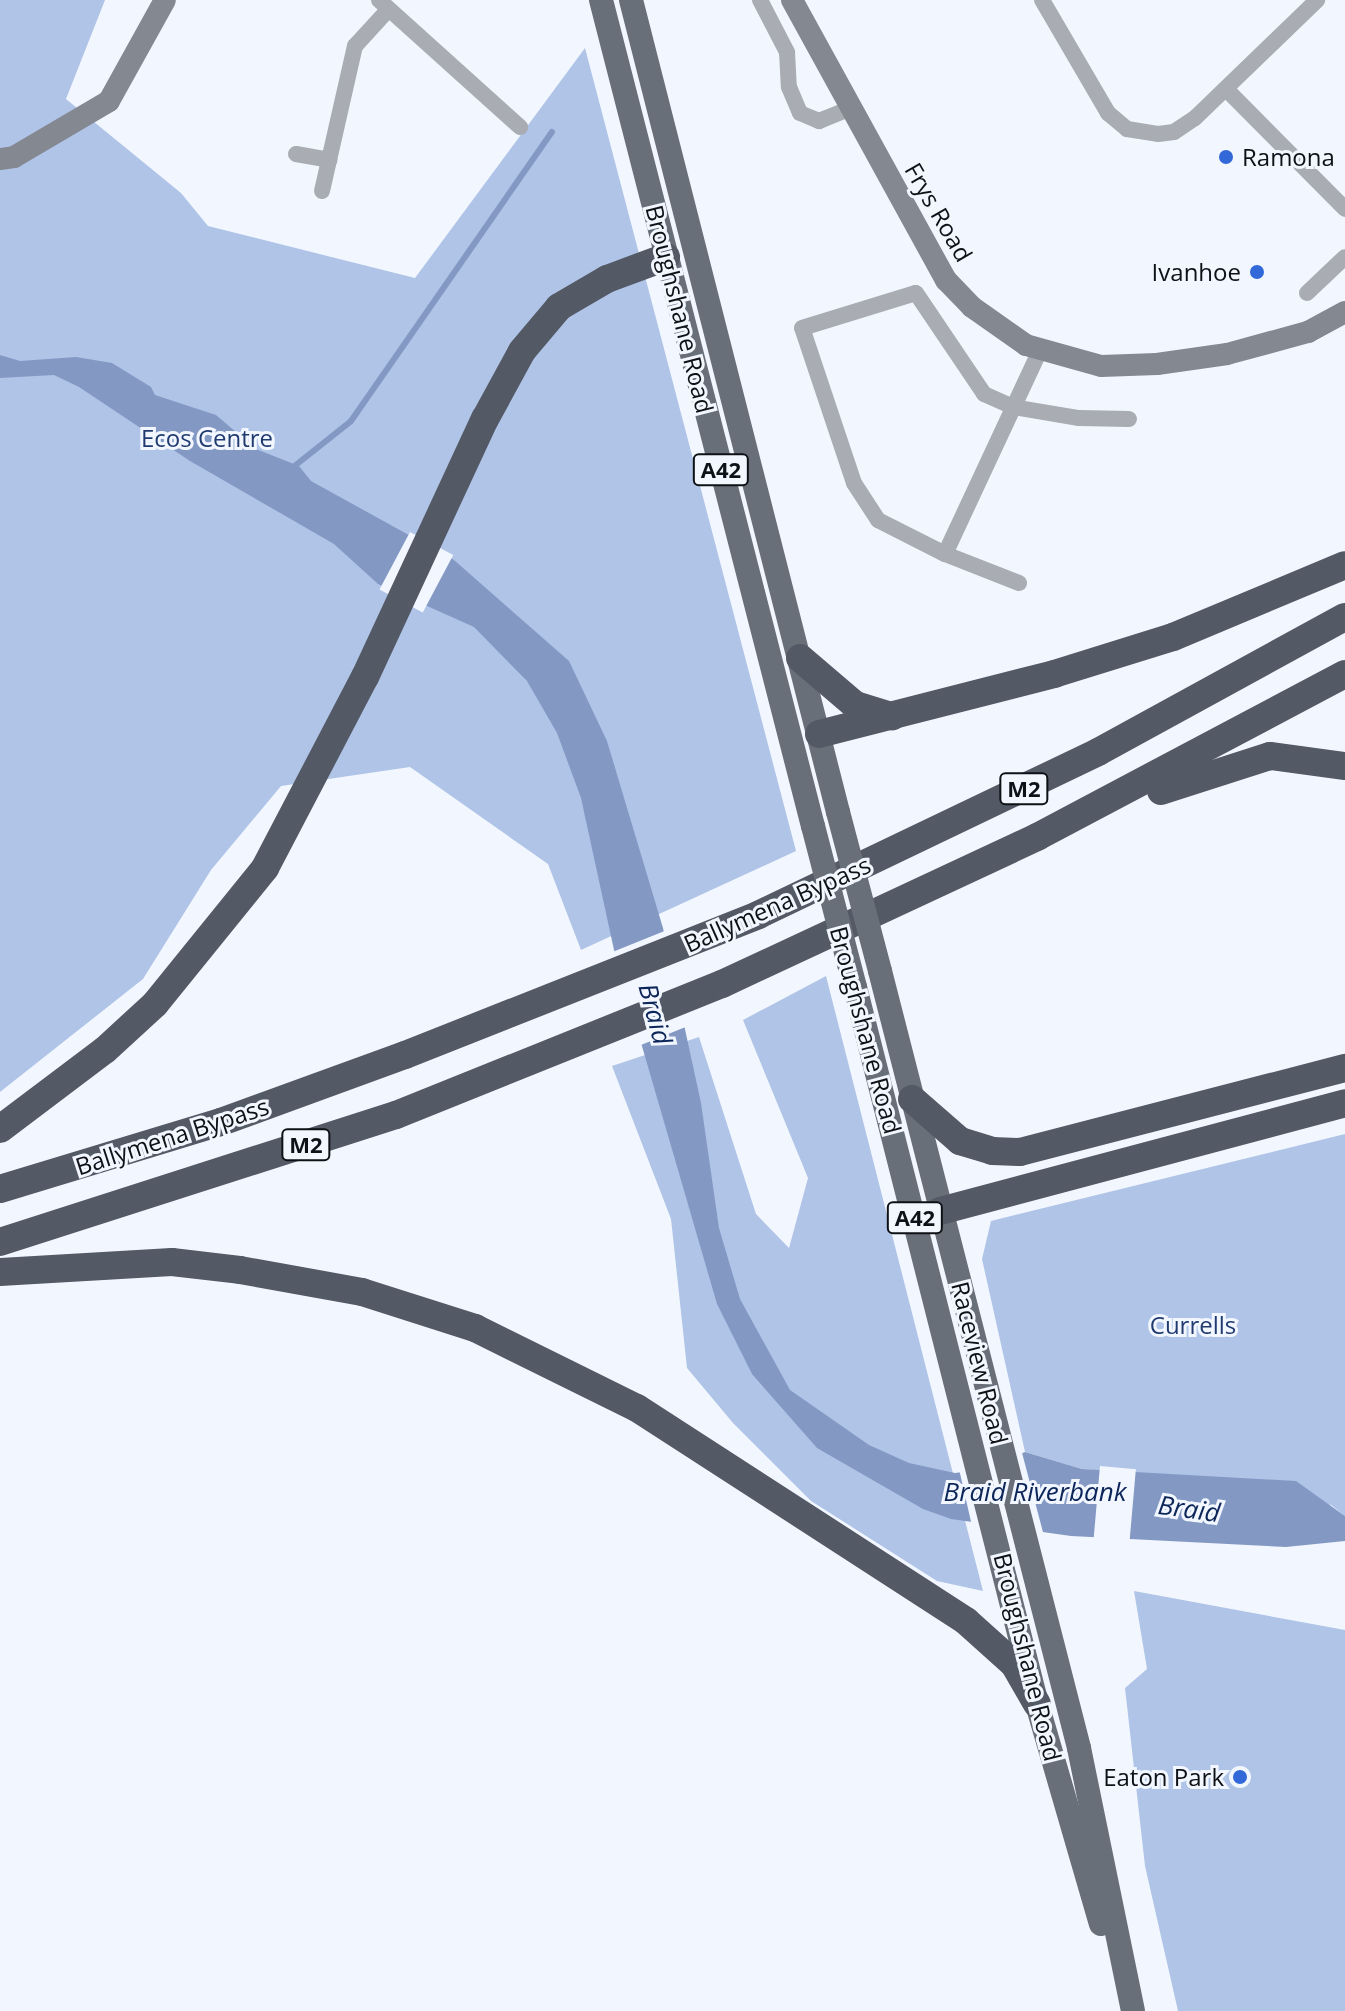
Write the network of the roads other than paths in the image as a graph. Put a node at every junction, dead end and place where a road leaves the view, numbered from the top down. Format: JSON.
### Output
{"nodes":[{"id":1,"x":165,"y":0,"type":"edge"},
{"id":2,"x":601,"y":0,"type":"edge"},
{"id":3,"x":631,"y":0,"type":"edge"},
{"id":4,"x":760,"y":0,"type":"edge"},
{"id":5,"x":792,"y":0,"type":"edge"},
{"id":6,"x":1042,"y":0,"type":"edge"},
{"id":7,"x":1317,"y":0,"type":"edge"},
{"id":8,"x":382,"y":6,"type":"edge"},
{"id":9,"x":1226,"y":89,"type":"junction"},
{"id":10,"x":851,"y":108,"type":"junction"},
{"id":11,"x":520,"y":127,"type":"dead end"},
{"id":12,"x":296,"y":154,"type":"dead end"},
{"id":13,"x":0,"y":159,"type":"edge"},
{"id":14,"x":329,"y":160,"type":"junction"},
{"id":15,"x":322,"y":191,"type":"dead end"},
{"id":16,"x":1345,"y":209,"type":"edge"},
{"id":17,"x":666,"y":257,"type":"junction"},
{"id":18,"x":1345,"y":257,"type":"edge"},
{"id":19,"x":703,"y":277,"type":"junction"},
{"id":20,"x":1307,"y":293,"type":"dead end"},
{"id":21,"x":1345,"y":312,"type":"edge"},
{"id":22,"x":1040,"y":350,"type":"junction"},
{"id":23,"x":1013,"y":407,"type":"junction"},
{"id":24,"x":1129,"y":419,"type":"dead end"},
{"id":25,"x":945,"y":554,"type":"junction"},
{"id":26,"x":1345,"y":565,"type":"edge"},
{"id":27,"x":1019,"y":583,"type":"dead end"},
{"id":28,"x":1345,"y":617,"type":"edge"},
{"id":29,"x":800,"y":658,"type":"junction"},
{"id":30,"x":1345,"y":674,"type":"edge"},
{"id":31,"x":893,"y":716,"type":"junction"},
{"id":32,"x":805,"y":737,"type":"junction"},
{"id":33,"x":1345,"y":766,"type":"edge"},
{"id":34,"x":838,"y":812,"type":"joint"},
{"id":35,"x":1037,"y":837,"type":"junction"},
{"id":36,"x":1345,"y":1068,"type":"edge"},
{"id":37,"x":912,"y":1099,"type":"junction"},
{"id":38,"x":1345,"y":1103,"type":"edge"},
{"id":39,"x":0,"y":1129,"type":"edge"},
{"id":40,"x":0,"y":1189,"type":"edge"},
{"id":41,"x":927,"y":1214,"type":"junction"},
{"id":42,"x":0,"y":1242,"type":"edge"},
{"id":43,"x":0,"y":1272,"type":"edge"},
{"id":44,"x":1037,"y":1704,"type":"junction"},
{"id":45,"x":1126,"y":2011,"type":"edge"},
{"id":46,"x":1133,"y":2011,"type":"edge"}],
"edges":[{"from":1,"to":13,"type":"street"},
{"from":2,"to":17,"type":"main road","name":"Broughshane Road","number":"A42"},
{"from":3,"to":19,"type":"main road","name":"Broughshane Road","number":"A42"},
{"from":4,"to":10,"type":"street"},
{"from":5,"to":10,"type":"street","name":"Frys Road"},
{"from":6,"to":9,"type":"street"},
{"from":7,"to":9,"type":"street"},
{"from":8,"to":11,"type":"street"},
{"from":8,"to":14,"type":"street"},
{"from":9,"to":16,"type":"street"},
{"from":10,"to":22,"type":"street","name":"Frys Road"},
{"from":12,"to":14,"type":"street"},
{"from":14,"to":15,"type":"street"},
{"from":17,"to":19,"type":"main road"},
{"from":17,"to":32,"type":"main road","name":"Broughshane Road","number":"A42"},
{"from":17,"to":39,"type":"highway"},
{"from":18,"to":20,"type":"street"},
{"from":19,"to":29,"type":"main road","name":"Broughshane Road","number":"A42"},
{"from":21,"to":22,"type":"street","name":"Frys Road"},
{"from":22,"to":23,"type":"street"},
{"from":23,"to":24,"type":"street"},
{"from":23,"to":25,"type":"street"},
{"from":23,"to":25,"type":"street"},
{"from":25,"to":27,"type":"street"},
{"from":26,"to":31,"type":"highway"},
{"from":28,"to":40,"type":"highway","name":"Ballymena Bypass","number":"M2"},
{"from":29,"to":31,"type":"highway"},
{"from":29,"to":32,"type":"main road","name":"Broughshane Road","number":"A42"},
{"from":30,"to":35,"type":"highway","name":"Ballymena Bypass","number":"M2"},
{"from":31,"to":32,"type":"highway"},
{"from":32,"to":34,"type":"main road","name":"Broughshane Road","number":"A42"},
{"from":32,"to":41,"type":"main road","name":"Broughshane Road","number":"A42","bridge":true},
{"from":33,"to":35,"type":"highway"},
{"from":34,"to":37,"type":"main road","name":"Raceview Road","number":"A42","bridge":true},
{"from":35,"to":42,"type":"highway","name":"Ballymena Bypass","number":"M2"},
{"from":36,"to":37,"type":"highway"},
{"from":37,"to":41,"type":"main road","name":"Raceview Road","number":"A42"},
{"from":38,"to":41,"type":"highway"},
{"from":41,"to":44,"type":"main road","name":"Broughshane Road","number":"A42"},
{"from":41,"to":46,"type":"main road","name":"Raceview Road","number":"A42"},
{"from":43,"to":44,"type":"highway"},
{"from":44,"to":45,"type":"main road","name":"Broughshane Road","number":"A42"}]}
